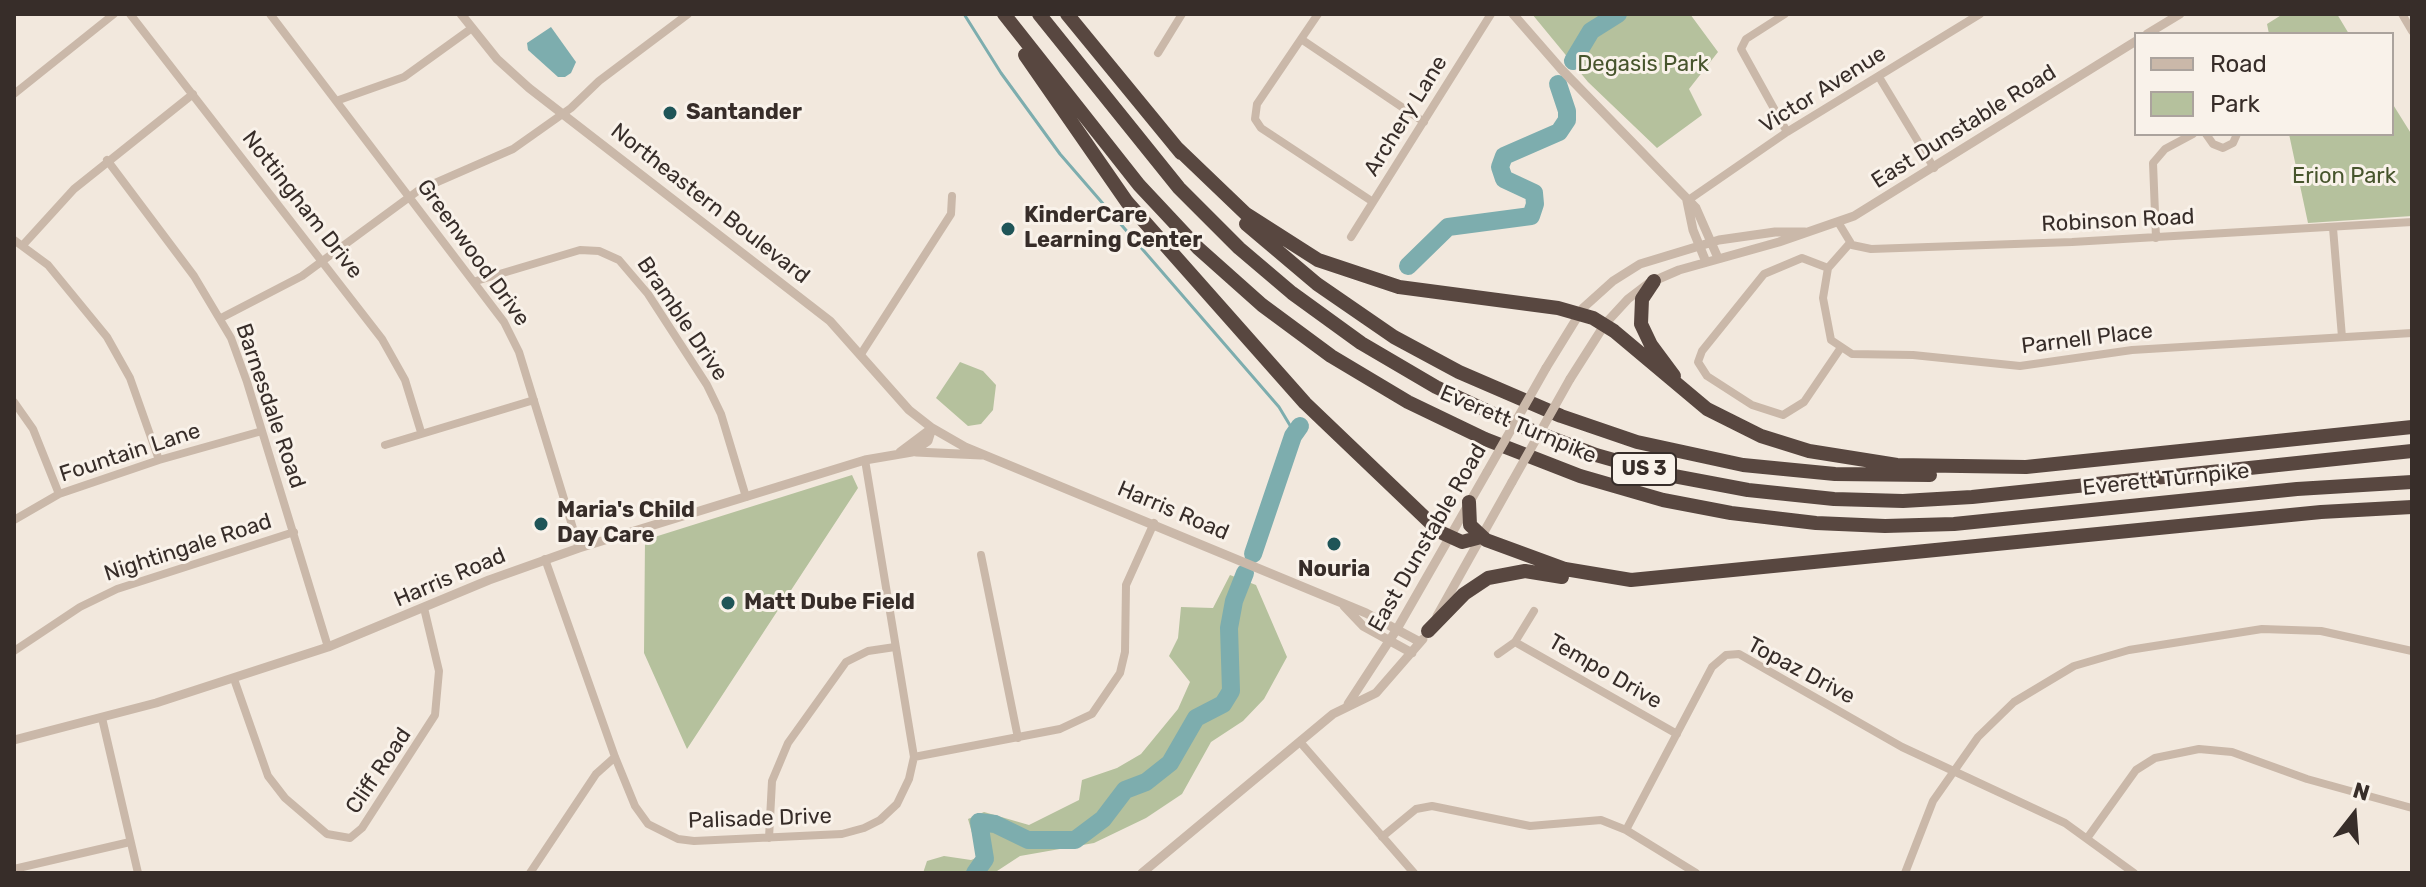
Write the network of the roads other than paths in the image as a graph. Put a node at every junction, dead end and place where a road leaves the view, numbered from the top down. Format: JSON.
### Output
{"nodes":[{"id":1,"x":114,"y":14,"type":"edge"},
{"id":2,"x":130,"y":14,"type":"edge"},
{"id":3,"x":270,"y":14,"type":"edge"},
{"id":4,"x":461,"y":14,"type":"edge"},
{"id":5,"x":688,"y":14,"type":"edge"},
{"id":6,"x":1001,"y":14,"type":"edge"},
{"id":7,"x":1039,"y":14,"type":"edge"},
{"id":8,"x":1067,"y":14,"type":"edge"},
{"id":9,"x":1318,"y":14,"type":"edge"},
{"id":10,"x":1491,"y":14,"type":"edge"},
{"id":11,"x":1513,"y":14,"type":"edge"},
{"id":12,"x":1785,"y":14,"type":"edge"},
{"id":13,"x":1980,"y":14,"type":"edge"},
{"id":14,"x":2180,"y":14,"type":"edge"},
{"id":15,"x":2402,"y":14,"type":"edge"},
{"id":16,"x":1181,"y":15,"type":"edge"},
{"id":17,"x":472,"y":28,"type":"junction"},
{"id":18,"x":2412,"y":31,"type":"edge"},
{"id":19,"x":2150,"y":32,"type":"edge"},
{"id":20,"x":1301,"y":39,"type":"junction"},
{"id":21,"x":2134,"y":42,"type":"edge"},
{"id":22,"x":1158,"y":53,"type":"dead end"},
{"id":23,"x":1879,"y":77,"type":"junction"},
{"id":24,"x":14,"y":94,"type":"edge"},
{"id":25,"x":193,"y":94,"type":"junction"},
{"id":26,"x":336,"y":101,"type":"junction"},
{"id":27,"x":561,"y":113,"type":"junction"},
{"id":28,"x":1424,"y":122,"type":"junction"},
{"id":29,"x":1787,"y":132,"type":"junction"},
{"id":30,"x":2189,"y":136,"type":"edge"},
{"id":31,"x":2207,"y":136,"type":"edge"},
{"id":32,"x":2236,"y":136,"type":"edge"},
{"id":33,"x":1175,"y":146,"type":"junction"},
{"id":34,"x":107,"y":160,"type":"junction"},
{"id":35,"x":1934,"y":168,"type":"junction"},
{"id":36,"x":410,"y":196,"type":"junction"},
{"id":37,"x":952,"y":196,"type":"dead end"},
{"id":38,"x":1687,"y":201,"type":"junction"},
{"id":39,"x":1373,"y":202,"type":"junction"},
{"id":40,"x":1838,"y":222,"type":"junction"},
{"id":41,"x":2412,"y":222,"type":"edge"},
{"id":42,"x":2333,"y":228,"type":"junction"},
{"id":43,"x":1806,"y":232,"type":"junction"},
{"id":44,"x":1351,"y":237,"type":"dead end"},
{"id":45,"x":2156,"y":238,"type":"junction"},
{"id":46,"x":14,"y":240,"type":"edge"},
{"id":47,"x":1712,"y":242,"type":"junction"},
{"id":48,"x":1850,"y":243,"type":"junction"},
{"id":49,"x":23,"y":245,"type":"junction"},
{"id":50,"x":1698,"y":245,"type":"junction"},
{"id":51,"x":1718,"y":258,"type":"junction"},
{"id":52,"x":323,"y":260,"type":"junction"},
{"id":53,"x":1706,"y":262,"type":"junction"},
{"id":54,"x":1828,"y":268,"type":"junction"},
{"id":55,"x":476,"y":281,"type":"junction"},
{"id":56,"x":1654,"y":281,"type":"junction"},
{"id":57,"x":1580,"y":313,"type":"junction"},
{"id":58,"x":221,"y":318,"type":"junction"},
{"id":59,"x":1605,"y":324,"type":"junction"},
{"id":60,"x":2412,"y":333,"type":"edge"},
{"id":61,"x":2342,"y":337,"type":"junction"},
{"id":62,"x":1840,"y":349,"type":"junction"},
{"id":63,"x":861,"y":354,"type":"junction"},
{"id":64,"x":534,"y":400,"type":"junction"},
{"id":65,"x":14,"y":402,"type":"edge"},
{"id":66,"x":1729,"y":422,"type":"junction"},
{"id":67,"x":2412,"y":424,"type":"edge"},
{"id":68,"x":932,"y":428,"type":"junction"},
{"id":69,"x":262,"y":431,"type":"junction"},
{"id":70,"x":421,"y":432,"type":"junction"},
{"id":71,"x":385,"y":445,"type":"dead end"},
{"id":72,"x":2412,"y":451,"type":"edge"},
{"id":73,"x":900,"y":452,"type":"junction"},
{"id":74,"x":912,"y":452,"type":"junction"},
{"id":75,"x":986,"y":455,"type":"junction"},
{"id":76,"x":159,"y":460,"type":"junction"},
{"id":77,"x":865,"y":460,"type":"junction"},
{"id":78,"x":2026,"y":467,"type":"junction"},
{"id":79,"x":2412,"y":482,"type":"edge"},
{"id":80,"x":59,"y":494,"type":"junction"},
{"id":81,"x":746,"y":497,"type":"junction"},
{"id":82,"x":1469,"y":502,"type":"junction"},
{"id":83,"x":2412,"y":507,"type":"edge"},
{"id":84,"x":14,"y":520,"type":"edge"},
{"id":85,"x":1154,"y":523,"type":"junction"},
{"id":86,"x":294,"y":532,"type":"junction"},
{"id":87,"x":1481,"y":537,"type":"junction"},
{"id":88,"x":1449,"y":538,"type":"junction"},
{"id":89,"x":579,"y":548,"type":"junction"},
{"id":90,"x":981,"y":555,"type":"dead end"},
{"id":91,"x":545,"y":559,"type":"junction"},
{"id":92,"x":1610,"y":579,"type":"junction"},
{"id":93,"x":1344,"y":606,"type":"junction"},
{"id":94,"x":424,"y":608,"type":"junction"},
{"id":95,"x":1534,"y":611,"type":"dead end"},
{"id":96,"x":1397,"y":629,"type":"junction"},
{"id":97,"x":1424,"y":637,"type":"junction"},
{"id":98,"x":1390,"y":640,"type":"junction"},
{"id":99,"x":1515,"y":642,"type":"junction"},
{"id":100,"x":328,"y":647,"type":"junction"},
{"id":101,"x":895,"y":647,"type":"junction"},
{"id":102,"x":14,"y":651,"type":"edge"},
{"id":103,"x":2412,"y":651,"type":"edge"},
{"id":104,"x":1412,"y":653,"type":"junction"},
{"id":105,"x":1498,"y":654,"type":"dead end"},
{"id":106,"x":234,"y":679,"type":"junction"},
{"id":107,"x":1348,"y":704,"type":"junction"},
{"id":108,"x":102,"y":718,"type":"junction"},
{"id":109,"x":1677,"y":734,"type":"junction"},
{"id":110,"x":1018,"y":738,"type":"junction"},
{"id":111,"x":14,"y":740,"type":"edge"},
{"id":112,"x":1300,"y":742,"type":"junction"},
{"id":113,"x":615,"y":757,"type":"junction"},
{"id":114,"x":914,"y":757,"type":"junction"},
{"id":115,"x":1953,"y":771,"type":"junction"},
{"id":116,"x":2412,"y":808,"type":"edge"},
{"id":117,"x":1626,"y":830,"type":"junction"},
{"id":118,"x":1382,"y":837,"type":"junction"},
{"id":119,"x":2088,"y":837,"type":"junction"},
{"id":120,"x":769,"y":838,"type":"junction"},
{"id":121,"x":130,"y":842,"type":"junction"},
{"id":122,"x":14,"y":869,"type":"edge"},
{"id":123,"x":138,"y":873,"type":"edge"},
{"id":124,"x":530,"y":873,"type":"edge"},
{"id":125,"x":1142,"y":873,"type":"edge"},
{"id":126,"x":1414,"y":873,"type":"edge"},
{"id":127,"x":1696,"y":873,"type":"edge"},
{"id":128,"x":1905,"y":873,"type":"edge"},
{"id":129,"x":2134,"y":873,"type":"edge"}],
"edges":[{"from":1,"to":24,"type":"street"},
{"from":2,"to":25,"type":"street","name":"Nottingham Drive"},
{"from":3,"to":26,"type":"street","name":"Greenwood Drive"},
{"from":4,"to":17,"type":"street","name":"Northeastern Boulevard"},
{"from":5,"to":27,"type":"street"},
{"from":6,"to":79,"type":"highway","name":"Everett Turnpike","number":"US 3"},
{"from":6,"to":88,"type":"highway"},
{"from":7,"to":72,"type":"highway","name":"Everett Turnpike","number":"US 3"},
{"from":8,"to":33,"type":"highway"},
{"from":9,"to":20,"type":"street"},
{"from":10,"to":28,"type":"street","name":"Archery Lane"},
{"from":11,"to":38,"type":"street"},
{"from":12,"to":29,"type":"street"},
{"from":13,"to":23,"type":"street","name":"Victor Avenue"},
{"from":14,"to":19,"type":"street"},
{"from":15,"to":18,"type":"street"},
{"from":16,"to":22,"type":"street"},
{"from":17,"to":26,"type":"street"},
{"from":17,"to":27,"type":"street","name":"Northeastern Boulevard"},
{"from":20,"to":28,"type":"street"},
{"from":20,"to":39,"type":"street"},
{"from":21,"to":35,"type":"street","name":"East Dunstable Road"},
{"from":23,"to":29,"type":"street","name":"Victor Avenue"},
{"from":23,"to":35,"type":"street"},
{"from":25,"to":34,"type":"street"},
{"from":25,"to":52,"type":"street","name":"Nottingham Drive"},
{"from":26,"to":36,"type":"street","name":"Greenwood Drive"},
{"from":27,"to":36,"type":"street"},
{"from":27,"to":63,"type":"street","name":"Northeastern Boulevard"},
{"from":28,"to":39,"type":"street","name":"Archery Lane"},
{"from":29,"to":38,"type":"street","name":"Victor Avenue"},
{"from":30,"to":45,"type":"street"},
{"from":31,"to":32,"type":"street"},
{"from":33,"to":57,"type":"highway"},
{"from":33,"to":78,"type":"highway"},
{"from":34,"to":49,"type":"street"},
{"from":34,"to":58,"type":"street","name":"Barnesdale Road"},
{"from":35,"to":40,"type":"street","name":"East Dunstable Road"},
{"from":36,"to":52,"type":"street"},
{"from":36,"to":55,"type":"street","name":"Greenwood Drive"},
{"from":37,"to":63,"type":"street"},
{"from":38,"to":47,"type":"street"},
{"from":38,"to":50,"type":"street"},
{"from":39,"to":44,"type":"street","name":"Archery Lane"},
{"from":40,"to":43,"type":"street","name":"East Dunstable Road"},
{"from":40,"to":48,"type":"street"},
{"from":41,"to":42,"type":"street","name":"Robinson Road"},
{"from":42,"to":45,"type":"street","name":"Robinson Road"},
{"from":42,"to":61,"type":"street"},
{"from":43,"to":47,"type":"street","name":"East Dunstable Road"},
{"from":43,"to":51,"type":"street","name":"East Dunstable Road"},
{"from":45,"to":48,"type":"street","name":"Robinson Road"},
{"from":46,"to":49,"type":"street"},
{"from":47,"to":50,"type":"street","name":"East Dunstable Road"},
{"from":47,"to":51,"type":"street"},
{"from":48,"to":54,"type":"street"},
{"from":49,"to":76,"type":"street"},
{"from":50,"to":53,"type":"street"},
{"from":50,"to":57,"type":"street","name":"East Dunstable Road"},
{"from":51,"to":53,"type":"street","name":"East Dunstable Road"},
{"from":52,"to":58,"type":"street"},
{"from":52,"to":70,"type":"street","name":"Nottingham Drive"},
{"from":53,"to":56,"type":"street","name":"East Dunstable Road"},
{"from":54,"to":62,"type":"street"},
{"from":54,"to":62,"type":"street"},
{"from":55,"to":64,"type":"street","name":"Greenwood Drive"},
{"from":55,"to":81,"type":"street","name":"Bramble Drive"},
{"from":56,"to":59,"type":"street","name":"East Dunstable Road"},
{"from":56,"to":66,"type":"highway"},
{"from":57,"to":59,"type":"highway"},
{"from":57,"to":82,"type":"street","name":"East Dunstable Road","bridge":true},
{"from":58,"to":69,"type":"street","name":"Barnesdale Road"},
{"from":59,"to":66,"type":"highway"},
{"from":59,"to":87,"type":"street","name":"East Dunstable Road","bridge":true},
{"from":60,"to":61,"type":"street","name":"Parnell Place"},
{"from":61,"to":62,"type":"street","name":"Parnell Place"},
{"from":63,"to":68,"type":"street","name":"Northeastern Boulevard"},
{"from":64,"to":70,"type":"street"},
{"from":64,"to":89,"type":"street","name":"Greenwood Drive"},
{"from":65,"to":80,"type":"street"},
{"from":66,"to":78,"type":"highway"},
{"from":67,"to":78,"type":"highway"},
{"from":68,"to":73,"type":"street","name":"Harris Road"},
{"from":68,"to":74,"type":"street"},
{"from":68,"to":75,"type":"street","name":"Harris Road"},
{"from":69,"to":76,"type":"street","name":"Fountain Lane"},
{"from":69,"to":86,"type":"street","name":"Barnesdale Road"},
{"from":70,"to":71,"type":"street"},
{"from":73,"to":74,"type":"street","name":"Harris Road"},
{"from":73,"to":77,"type":"street","name":"Harris Road"},
{"from":74,"to":75,"type":"street","name":"Harris Road"},
{"from":75,"to":85,"type":"street","name":"Harris Road"},
{"from":76,"to":80,"type":"street","name":"Fountain Lane"},
{"from":77,"to":81,"type":"street","name":"Harris Road"},
{"from":77,"to":101,"type":"street","name":"Palisade Drive"},
{"from":80,"to":84,"type":"street","name":"Fountain Lane"},
{"from":81,"to":89,"type":"street","name":"Harris Road"},
{"from":82,"to":87,"type":"highway"},
{"from":82,"to":88,"type":"street","name":"East Dunstable Road"},
{"from":83,"to":92,"type":"highway"},
{"from":85,"to":93,"type":"street","name":"Harris Road"},
{"from":85,"to":110,"type":"street"},
{"from":86,"to":100,"type":"street","name":"Barnesdale Road"},
{"from":86,"to":102,"type":"street","name":"Nightingale Road"},
{"from":87,"to":88,"type":"highway"},
{"from":87,"to":92,"type":"highway"},
{"from":87,"to":97,"type":"street","name":"East Dunstable Road"},
{"from":88,"to":96,"type":"street","name":"East Dunstable Road"},
{"from":89,"to":91,"type":"street","name":"Harris Road"},
{"from":90,"to":110,"type":"street"},
{"from":91,"to":94,"type":"street","name":"Harris Road"},
{"from":91,"to":113,"type":"street","name":"Palisade Drive"},
{"from":92,"to":97,"type":"highway"},
{"from":93,"to":96,"type":"street","name":"Harris Road"},
{"from":93,"to":98,"type":"street","name":"Harris Road"},
{"from":94,"to":100,"type":"street","name":"Harris Road"},
{"from":94,"to":106,"type":"street","name":"Cliff Road"},
{"from":95,"to":99,"type":"street"},
{"from":96,"to":97,"type":"street","name":"Harris Road"},
{"from":96,"to":98,"type":"street","name":"East Dunstable Road"},
{"from":97,"to":104,"type":"street","name":"East Dunstable Road"},
{"from":98,"to":104,"type":"street","name":"Harris Road"},
{"from":98,"to":107,"type":"street","name":"East Dunstable Road"},
{"from":99,"to":105,"type":"street"},
{"from":99,"to":109,"type":"street","name":"Tempo Drive"},
{"from":100,"to":106,"type":"street","name":"Harris Road"},
{"from":101,"to":114,"type":"street","name":"Palisade Drive"},
{"from":101,"to":120,"type":"street"},
{"from":103,"to":115,"type":"street"},
{"from":104,"to":107,"type":"street","name":"East Dunstable Road"},
{"from":106,"to":108,"type":"street","name":"Harris Road"},
{"from":107,"to":112,"type":"street","name":"East Dunstable Road"},
{"from":108,"to":111,"type":"street","name":"Harris Road"},
{"from":108,"to":121,"type":"street"},
{"from":109,"to":115,"type":"street","name":"Topaz Drive"},
{"from":109,"to":117,"type":"street","name":"Topaz Drive"},
{"from":110,"to":114,"type":"street"},
{"from":112,"to":118,"type":"street"},
{"from":112,"to":125,"type":"street","name":"East Dunstable Road"},
{"from":113,"to":120,"type":"street","name":"Palisade Drive"},
{"from":113,"to":124,"type":"street"},
{"from":114,"to":120,"type":"street","name":"Palisade Drive"},
{"from":115,"to":119,"type":"street"},
{"from":115,"to":128,"type":"street"},
{"from":116,"to":119,"type":"street"},
{"from":117,"to":118,"type":"street"},
{"from":117,"to":127,"type":"street"},
{"from":118,"to":126,"type":"street"},
{"from":119,"to":129,"type":"street"},
{"from":121,"to":122,"type":"street"},
{"from":121,"to":123,"type":"street"}]}
